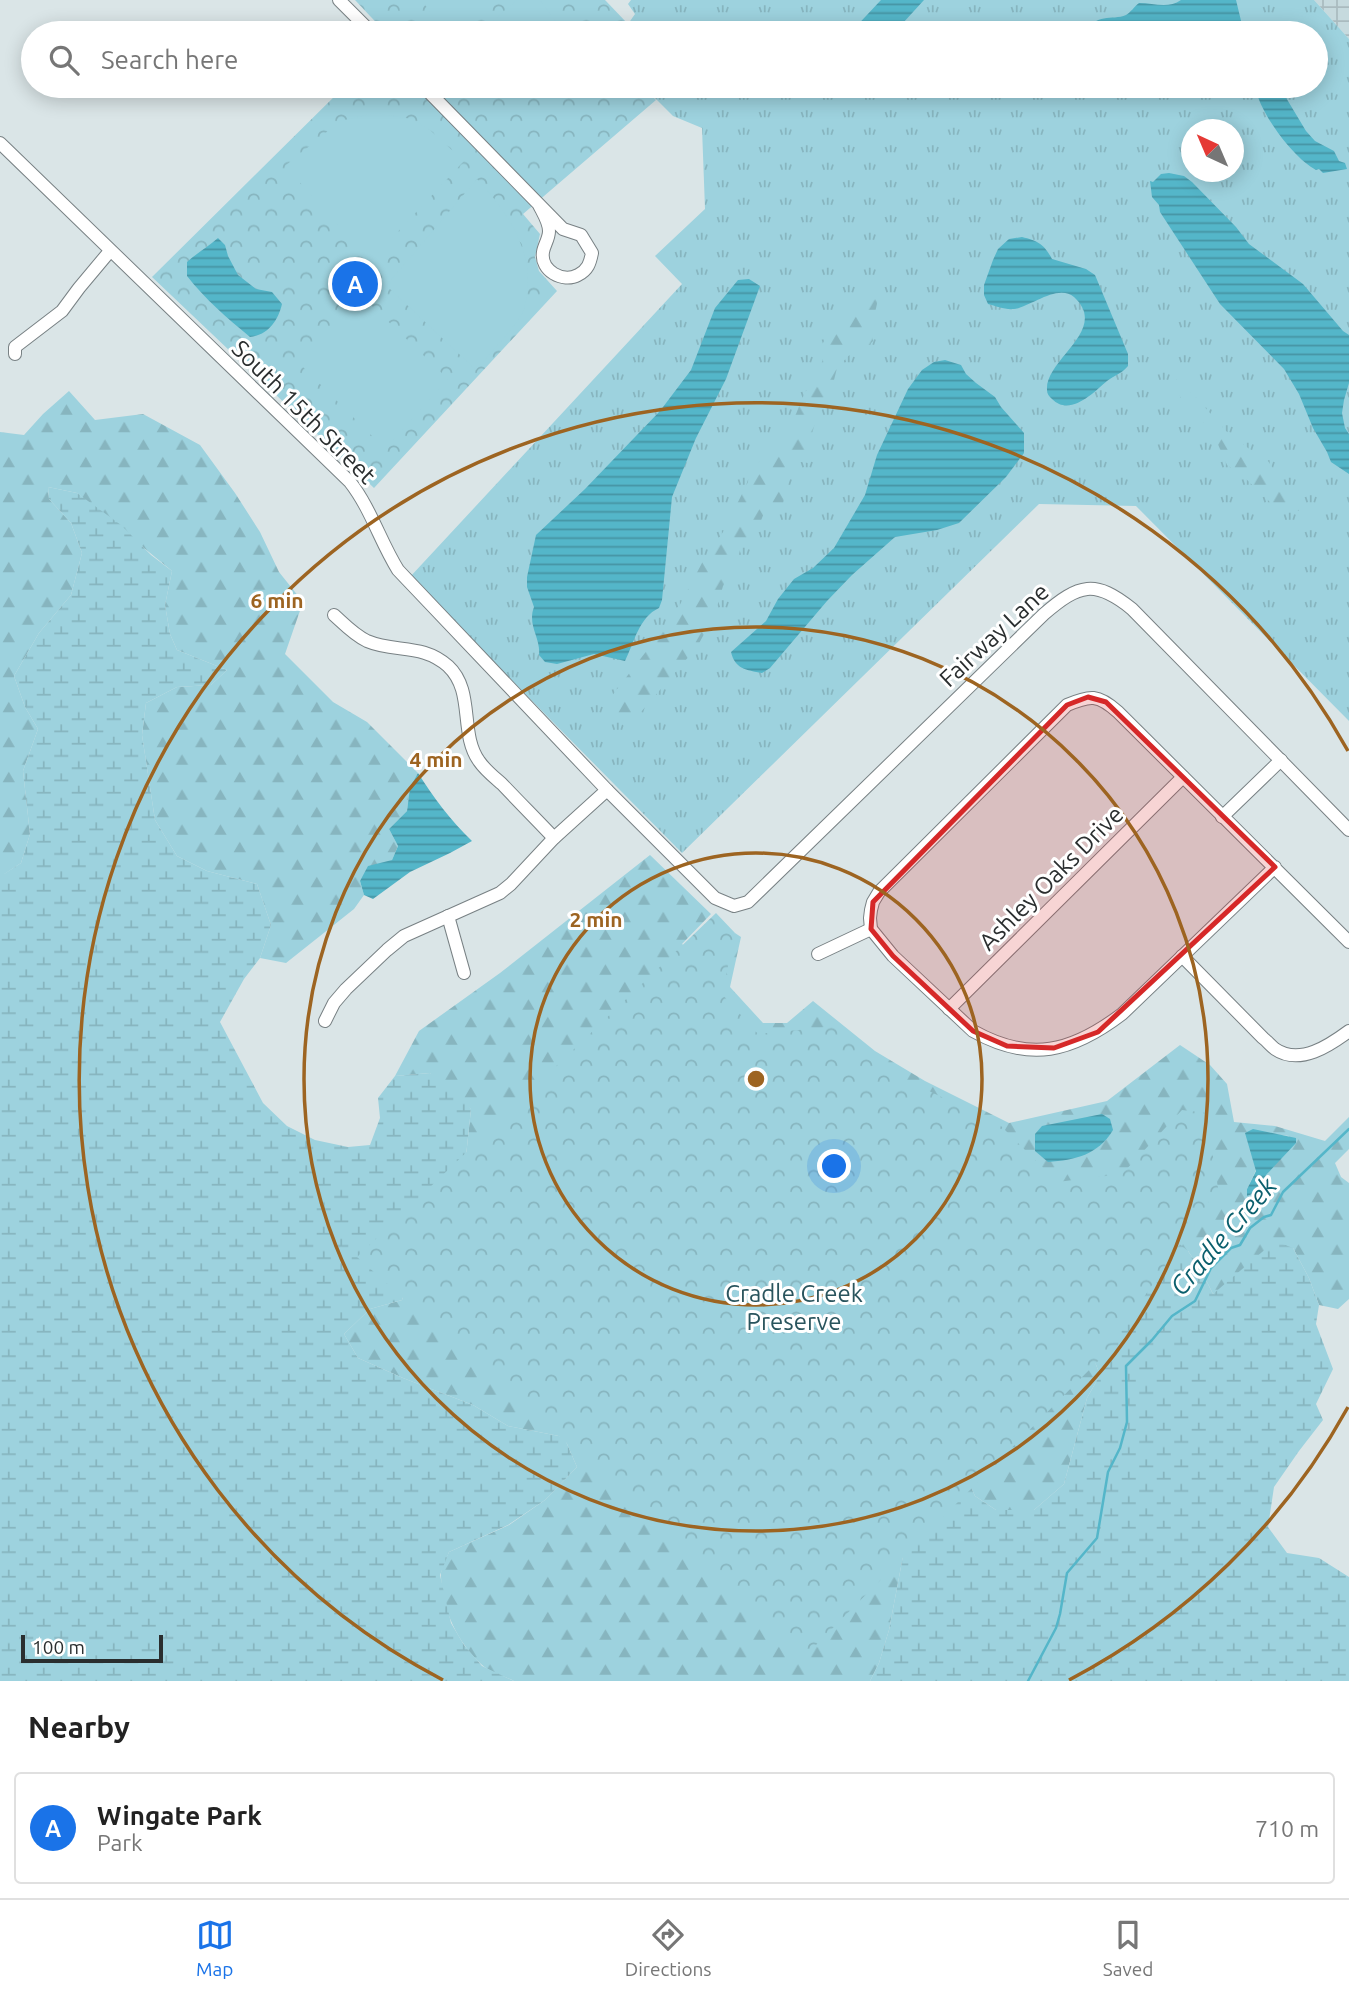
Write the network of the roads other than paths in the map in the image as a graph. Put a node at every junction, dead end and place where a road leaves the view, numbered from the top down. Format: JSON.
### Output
{"nodes":[{"id":1,"x":339,"y":0,"type":"edge"},
{"id":2,"x":360,"y":21,"type":"edge"},
{"id":3,"x":435,"y":98,"type":"edge"},
{"id":4,"x":0,"y":143,"type":"edge"},
{"id":5,"x":539,"y":205,"type":"junction"},
{"id":6,"x":573,"y":232,"type":"junction"},
{"id":7,"x":548,"y":241,"type":"junction"},
{"id":8,"x":110,"y":251,"type":"junction"},
{"id":9,"x":15,"y":354,"type":"dead end"},
{"id":10,"x":334,"y":615,"type":"dead end"},
{"id":11,"x":1281,"y":760,"type":"junction"},
{"id":12,"x":1183,"y":777,"type":"junction"},
{"id":13,"x":607,"y":790,"type":"junction"},
{"id":14,"x":1223,"y":817,"type":"junction"},
{"id":15,"x":1349,"y":830,"type":"edge"},
{"id":16,"x":554,"y":838,"type":"junction"},
{"id":17,"x":1275,"y":867,"type":"junction"},
{"id":18,"x":732,"y":905,"type":"joint"},
{"id":19,"x":448,"y":916,"type":"junction"},
{"id":20,"x":871,"y":929,"type":"junction"},
{"id":21,"x":1349,"y":942,"type":"edge"},
{"id":22,"x":818,"y":954,"type":"dead end"},
{"id":23,"x":1182,"y":956,"type":"junction"},
{"id":24,"x":464,"y":973,"type":"dead end"},
{"id":25,"x":949,"y":1009,"type":"junction"},
{"id":26,"x":325,"y":1021,"type":"dead end"},
{"id":27,"x":1349,"y":1031,"type":"edge"}],
"edges":[{"from":1,"to":2,"type":"street"},
{"from":3,"to":5,"type":"street"},
{"from":4,"to":8,"type":"street","name":"South 15th Street"},
{"from":5,"to":6,"type":"street"},
{"from":5,"to":7,"type":"street"},
{"from":6,"to":7,"type":"street"},
{"from":6,"to":7,"type":"street"},
{"from":8,"to":9,"type":"street"},
{"from":8,"to":13,"type":"street","name":"South 15th Street"},
{"from":10,"to":16,"type":"street"},
{"from":11,"to":14,"type":"street"},
{"from":11,"to":15,"type":"street","name":"Fairway Lane"},
{"from":11,"to":18,"type":"street","name":"Fairway Lane"},
{"from":12,"to":14,"type":"street"},
{"from":12,"to":20,"type":"street"},
{"from":12,"to":25,"type":"street","name":"Ashley Oaks Drive"},
{"from":13,"to":16,"type":"street"},
{"from":13,"to":18,"type":"street","name":"South 15th Street"},
{"from":14,"to":17,"type":"street"},
{"from":16,"to":19,"type":"street"},
{"from":17,"to":21,"type":"street"},
{"from":17,"to":23,"type":"street"},
{"from":19,"to":24,"type":"street"},
{"from":19,"to":26,"type":"street"},
{"from":20,"to":22,"type":"street"},
{"from":20,"to":25,"type":"street"},
{"from":23,"to":25,"type":"street"},
{"from":23,"to":27,"type":"street"}]}
